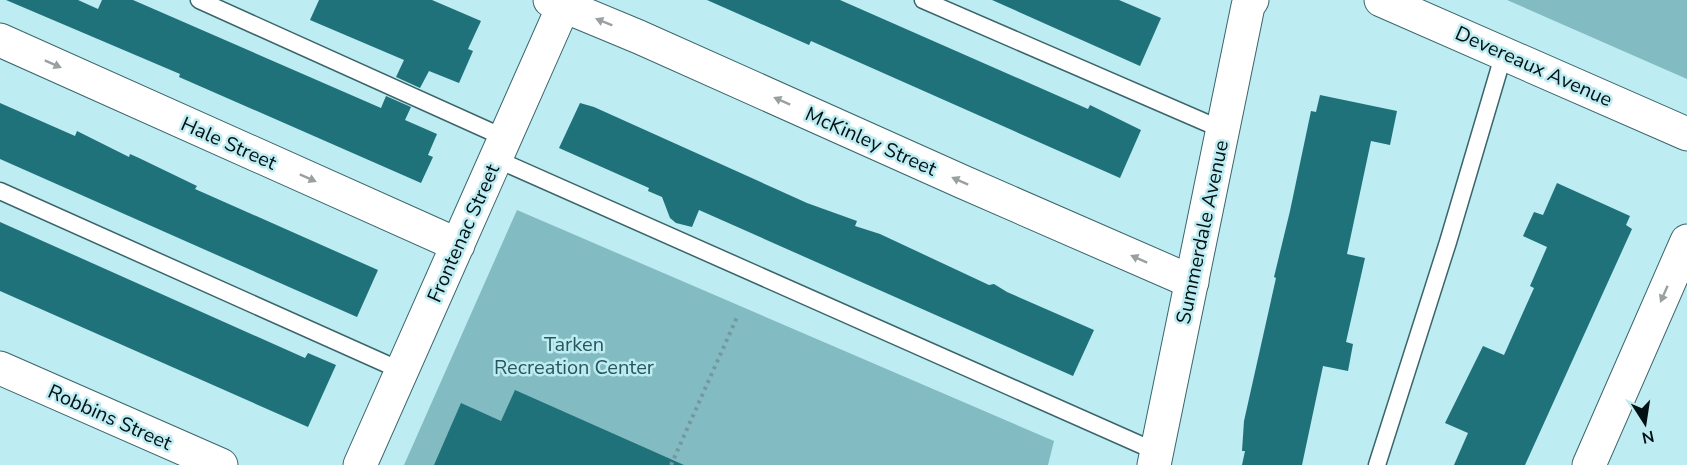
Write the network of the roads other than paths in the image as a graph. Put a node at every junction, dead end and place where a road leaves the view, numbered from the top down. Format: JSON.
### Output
{"nodes":[{"id":1,"x":199,"y":0,"type":"edge"},
{"id":2,"x":923,"y":0,"type":"edge"},
{"id":3,"x":1252,"y":0,"type":"edge"},
{"id":4,"x":1381,"y":0,"type":"edge"},
{"id":5,"x":560,"y":2,"type":"edge"},
{"id":6,"x":0,"y":40,"type":"edge"},
{"id":7,"x":1504,"y":53,"type":"junction"},
{"id":8,"x":1223,"y":130,"type":"junction"},
{"id":9,"x":1687,"y":134,"type":"edge"},
{"id":10,"x":500,"y":148,"type":"junction"},
{"id":11,"x":0,"y":191,"type":"edge"},
{"id":12,"x":1687,"y":241,"type":"edge"},
{"id":13,"x":458,"y":245,"type":"junction"},
{"id":14,"x":1192,"y":282,"type":"junction"},
{"id":15,"x":0,"y":368,"type":"edge"},
{"id":16,"x":402,"y":371,"type":"junction"},
{"id":17,"x":1156,"y":458,"type":"edge"},
{"id":18,"x":221,"y":465,"type":"edge"},
{"id":19,"x":360,"y":465,"type":"edge"},
{"id":20,"x":1377,"y":465,"type":"edge"},
{"id":21,"x":1589,"y":465,"type":"edge"}],
"edges":[{"from":1,"to":10,"type":"lane"},
{"from":2,"to":8,"type":"lane"},
{"from":3,"to":8,"type":"street","name":"Summerdale Avenue"},
{"from":4,"to":7,"type":"street","name":"Devereaux Avenue"},
{"from":5,"to":10,"type":"street","name":"Frontenac Street"},
{"from":14,"to":5,"type":"street","name":"McKinley Street","one_way":true},
{"from":6,"to":13,"type":"street","name":"Hale Street","one_way":true},
{"from":7,"to":9,"type":"street","name":"Devereaux Avenue"},
{"from":7,"to":20,"type":"lane"},
{"from":8,"to":14,"type":"street","name":"Summerdale Avenue"},
{"from":10,"to":13,"type":"street","name":"Frontenac Street"},
{"from":10,"to":17,"type":"lane"},
{"from":11,"to":16,"type":"lane"},
{"from":12,"to":21,"type":"street","one_way":true},
{"from":13,"to":16,"type":"street","name":"Frontenac Street"},
{"from":14,"to":17,"type":"street","name":"Summerdale Avenue"},
{"from":15,"to":18,"type":"street","name":"Robbins Street"},
{"from":16,"to":19,"type":"street","name":"Frontenac Street"}]}
